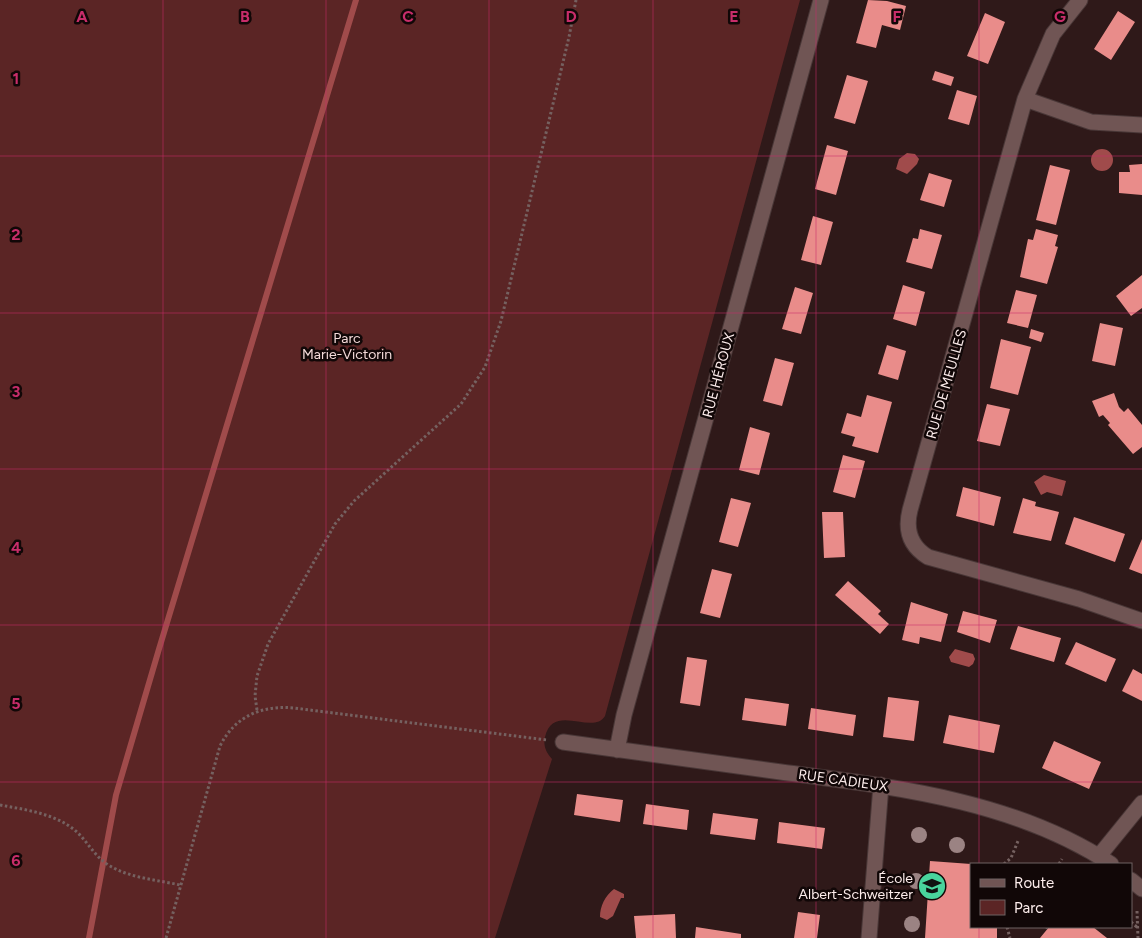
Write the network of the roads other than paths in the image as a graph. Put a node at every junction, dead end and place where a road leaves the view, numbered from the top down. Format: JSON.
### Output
{"nodes":[{"id":1,"x":821,"y":0,"type":"edge"},
{"id":2,"x":1080,"y":0,"type":"edge"},
{"id":3,"x":1025,"y":99,"type":"junction"},
{"id":4,"x":1142,"y":125,"type":"edge"},
{"id":5,"x":1142,"y":621,"type":"edge"},
{"id":6,"x":563,"y":742,"type":"road end"},
{"id":7,"x":617,"y":750,"type":"junction"},
{"id":8,"x":881,"y":786,"type":"junction"},
{"id":9,"x":1142,"y":803,"type":"edge"},
{"id":10,"x":1105,"y":860,"type":"edge"},
{"id":11,"x":1132,"y":881,"type":"edge"},
{"id":12,"x":1142,"y":889,"type":"edge"},
{"id":13,"x":869,"y":938,"type":"edge"}],
"edges":[{"from":1,"to":7,"type":"street","name":"RUE HÉROUX"},
{"from":2,"to":3,"type":"street","name":"RUE DE MEULLES"},
{"from":3,"to":4,"type":"street"},
{"from":3,"to":5,"type":"street","name":"RUE DE MEULLES"},
{"from":6,"to":7,"type":"street","name":"RUE CADIEUX"},
{"from":7,"to":8,"type":"street","name":"RUE CADIEUX"},
{"from":8,"to":10,"type":"street","name":"RUE CADIEUX"},
{"from":8,"to":13,"type":"street"},
{"from":9,"to":10,"type":"street"},
{"from":11,"to":12,"type":"street"}]}
